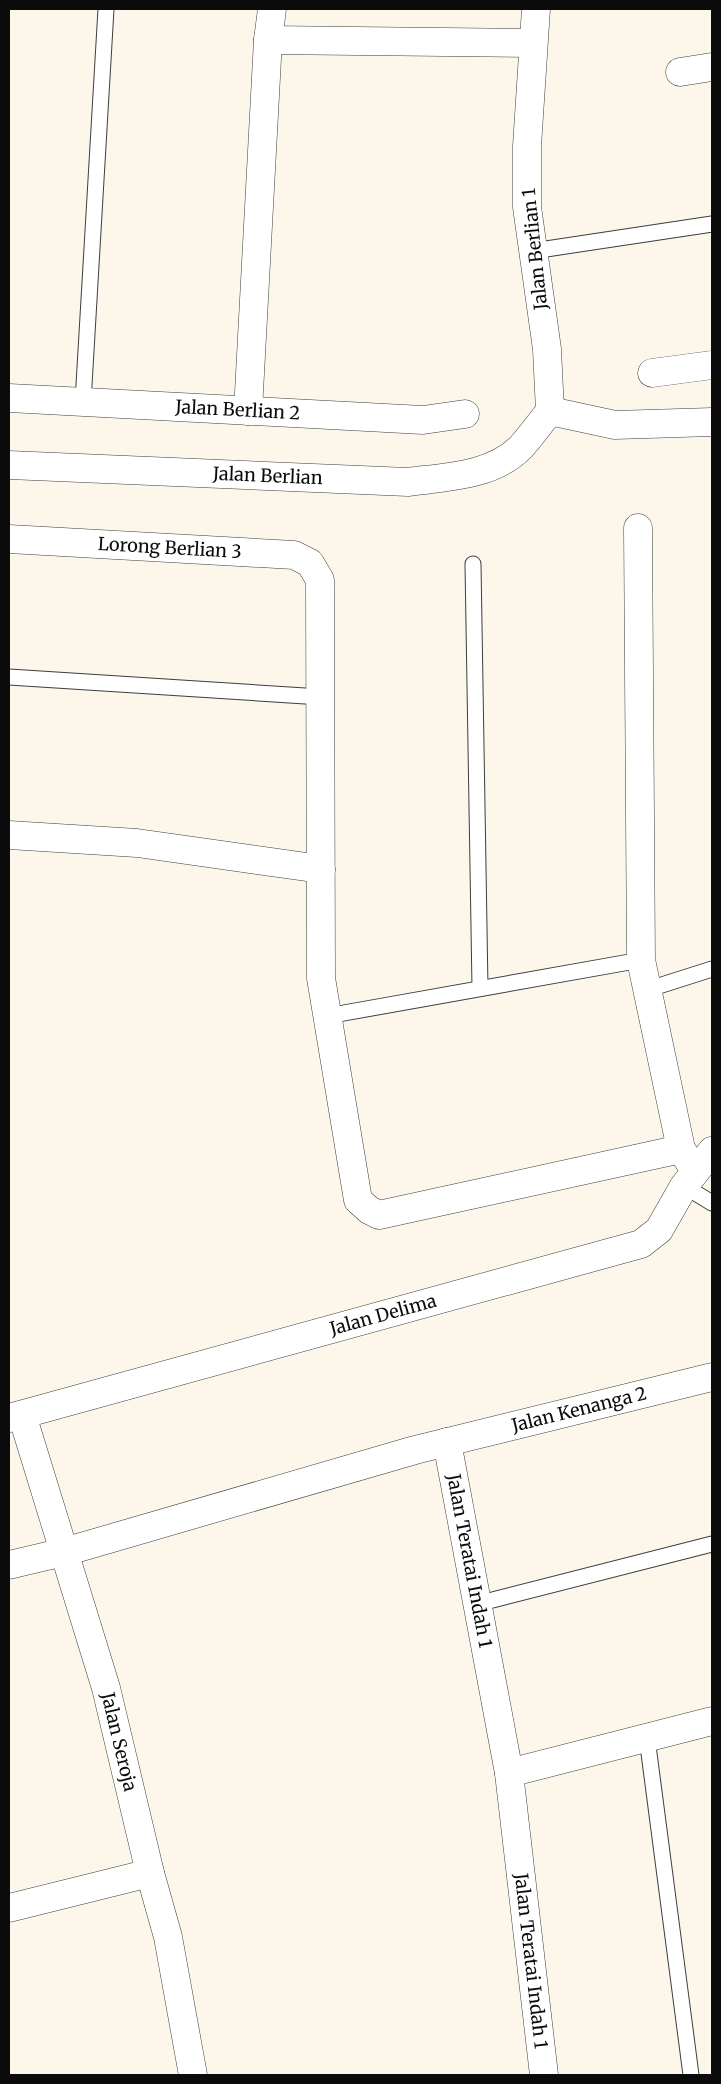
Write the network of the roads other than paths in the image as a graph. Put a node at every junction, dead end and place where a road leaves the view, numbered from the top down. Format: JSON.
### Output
{"nodes":[{"id":1,"x":106,"y":9,"type":"edge"},
{"id":2,"x":272,"y":9,"type":"edge"},
{"id":3,"x":536,"y":9,"type":"edge"},
{"id":4,"x":268,"y":40,"type":"junction"},
{"id":5,"x":533,"y":43,"type":"junction"},
{"id":6,"x":712,"y":67,"type":"edge"},
{"id":7,"x":680,"y":72,"type":"dead end"},
{"id":8,"x":712,"y":224,"type":"edge"},
{"id":9,"x":533,"y":251,"type":"junction"},
{"id":10,"x":712,"y":365,"type":"edge"},
{"id":11,"x":652,"y":373,"type":"dead end"},
{"id":12,"x":9,"y":398,"type":"edge"},
{"id":13,"x":83,"y":402,"type":"junction"},
{"id":14,"x":248,"y":411,"type":"junction"},
{"id":15,"x":550,"y":411,"type":"junction"},
{"id":16,"x":466,"y":414,"type":"dead end"},
{"id":17,"x":712,"y":422,"type":"edge"},
{"id":18,"x":9,"y":465,"type":"edge"},
{"id":19,"x":638,"y":528,"type":"dead end"},
{"id":20,"x":9,"y":539,"type":"edge"},
{"id":21,"x":474,"y":564,"type":"dead end"},
{"id":22,"x":9,"y":677,"type":"edge"},
{"id":23,"x":321,"y":697,"type":"junction"},
{"id":24,"x":9,"y":835,"type":"edge"},
{"id":25,"x":321,"y":869,"type":"junction"},
{"id":26,"x":641,"y":960,"type":"junction"},
{"id":27,"x":712,"y":969,"type":"edge"},
{"id":28,"x":480,"y":988,"type":"junction"},
{"id":29,"x":646,"y":990,"type":"junction"},
{"id":30,"x":327,"y":1016,"type":"junction"},
{"id":31,"x":681,"y":1148,"type":"junction"},
{"id":32,"x":697,"y":1169,"type":"edge"},
{"id":33,"x":712,"y":1203,"type":"edge"},
{"id":34,"x":712,"y":1377,"type":"edge"},
{"id":35,"x":16,"y":1416,"type":"edge"},
{"id":36,"x":447,"y":1442,"type":"junction"},
{"id":37,"x":712,"y":1544,"type":"edge"},
{"id":38,"x":64,"y":1552,"type":"junction"},
{"id":39,"x":9,"y":1565,"type":"edge"},
{"id":40,"x":477,"y":1604,"type":"junction"},
{"id":41,"x":712,"y":1721,"type":"edge"},
{"id":42,"x":647,"y":1738,"type":"junction"},
{"id":43,"x":509,"y":1773,"type":"junction"},
{"id":44,"x":150,"y":1873,"type":"junction"},
{"id":45,"x":9,"y":1908,"type":"edge"},
{"id":46,"x":193,"y":2075,"type":"edge"},
{"id":47,"x":544,"y":2075,"type":"edge"},
{"id":48,"x":691,"y":2075,"type":"edge"}],
"edges":[{"from":1,"to":13,"type":"lane"},
{"from":2,"to":4,"type":"street"},
{"from":3,"to":5,"type":"street","name":"Jalan Berlian 1"},
{"from":4,"to":5,"type":"street"},
{"from":4,"to":14,"type":"street"},
{"from":5,"to":9,"type":"street","name":"Jalan Berlian 1"},
{"from":6,"to":7,"type":"street"},
{"from":8,"to":9,"type":"lane"},
{"from":9,"to":15,"type":"street","name":"Jalan Berlian 1"},
{"from":10,"to":11,"type":"street"},
{"from":12,"to":13,"type":"street","name":"Jalan Berlian 2"},
{"from":13,"to":14,"type":"street","name":"Jalan Berlian 2"},
{"from":14,"to":16,"type":"street","name":"Jalan Berlian 2"},
{"from":15,"to":17,"type":"street"},
{"from":15,"to":18,"type":"street","name":"Jalan Berlian"},
{"from":19,"to":26,"type":"street"},
{"from":20,"to":23,"type":"street","name":"Lorong Berlian 3"},
{"from":21,"to":28,"type":"lane"},
{"from":22,"to":23,"type":"lane"},
{"from":23,"to":25,"type":"street"},
{"from":24,"to":25,"type":"street"},
{"from":25,"to":30,"type":"street"},
{"from":26,"to":28,"type":"lane"},
{"from":26,"to":29,"type":"street"},
{"from":27,"to":29,"type":"lane"},
{"from":28,"to":30,"type":"lane"},
{"from":29,"to":31,"type":"street"},
{"from":30,"to":31,"type":"street"},
{"from":31,"to":32,"type":"street"},
{"from":32,"to":33,"type":"lane"},
{"from":32,"to":35,"type":"street","name":"Jalan Delima"},
{"from":34,"to":36,"type":"street","name":"Jalan Kenanga 2"},
{"from":35,"to":38,"type":"street","name":"Jalan Seroja"},
{"from":36,"to":38,"type":"street"},
{"from":36,"to":40,"type":"street","name":"Jalan Teratai Indah 1"},
{"from":37,"to":40,"type":"lane"},
{"from":38,"to":39,"type":"street"},
{"from":38,"to":44,"type":"street","name":"Jalan Seroja"},
{"from":40,"to":43,"type":"street","name":"Jalan Teratai Indah 1"},
{"from":41,"to":42,"type":"street"},
{"from":42,"to":43,"type":"street"},
{"from":42,"to":48,"type":"lane"},
{"from":43,"to":47,"type":"street","name":"Jalan Teratai Indah 1"},
{"from":44,"to":45,"type":"street"},
{"from":44,"to":46,"type":"street","name":"Jalan Seroja"}]}
